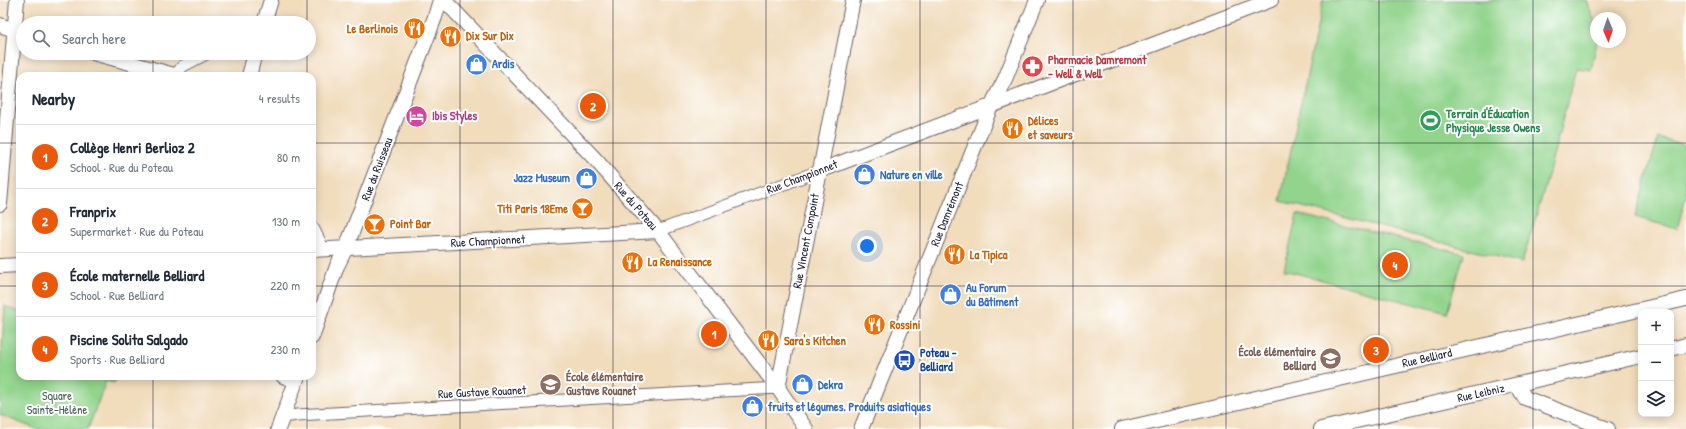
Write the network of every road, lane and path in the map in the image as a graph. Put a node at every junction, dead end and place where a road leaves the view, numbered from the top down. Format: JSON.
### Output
{"nodes":[{"id":1,"x":17,"y":0,"type":"edge"},
{"id":2,"x":271,"y":0,"type":"edge"},
{"id":3,"x":440,"y":0,"type":"edge"},
{"id":4,"x":444,"y":0,"type":"edge"},
{"id":5,"x":853,"y":0,"type":"edge"},
{"id":6,"x":1037,"y":0,"type":"edge"},
{"id":7,"x":1271,"y":0,"type":"edge"},
{"id":8,"x":18,"y":16,"type":"edge"},
{"id":9,"x":266,"y":16,"type":"edge"},
{"id":10,"x":0,"y":25,"type":"edge"},
{"id":11,"x":16,"y":31,"type":"edge"},
{"id":12,"x":16,"y":58,"type":"edge"},
{"id":13,"x":119,"y":60,"type":"edge"},
{"id":14,"x":195,"y":60,"type":"edge"},
{"id":15,"x":253,"y":60,"type":"edge"},
{"id":16,"x":162,"y":72,"type":"edge"},
{"id":17,"x":179,"y":72,"type":"edge"},
{"id":18,"x":250,"y":72,"type":"edge"},
{"id":19,"x":991,"y":106,"type":"junction"},
{"id":20,"x":819,"y":171,"type":"junction"},
{"id":21,"x":0,"y":198,"type":"edge"},
{"id":22,"x":658,"y":231,"type":"junction"},
{"id":23,"x":346,"y":248,"type":"junction"},
{"id":24,"x":317,"y":249,"type":"edge"},
{"id":25,"x":16,"y":265,"type":"edge"},
{"id":26,"x":0,"y":266,"type":"edge"},
{"id":27,"x":1686,"y":299,"type":"edge"},
{"id":28,"x":316,"y":326,"type":"edge"},
{"id":29,"x":1686,"y":345,"type":"edge"},
{"id":30,"x":1674,"y":348,"type":"edge"},
{"id":31,"x":1638,"y":357,"type":"edge"},
{"id":32,"x":297,"y":380,"type":"edge"},
{"id":33,"x":1517,"y":385,"type":"junction"},
{"id":34,"x":778,"y":388,"type":"junction"},
{"id":35,"x":281,"y":423,"type":"edge"},
{"id":36,"x":806,"y":429,"type":"edge"},
{"id":37,"x":861,"y":429,"type":"edge"},
{"id":38,"x":1122,"y":429,"type":"edge"},
{"id":39,"x":1326,"y":429,"type":"edge"},
{"id":40,"x":1608,"y":429,"type":"edge"}],
"edges":[{"from":1,"to":8,"type":"street"},
{"from":2,"to":9,"type":"street"},
{"from":3,"to":23,"type":"street","name":"Rue du Ruisseau"},
{"from":4,"to":22,"type":"street","name":"Rue du Poteau"},
{"from":5,"to":20,"type":"street","name":"Rue Vincent Compoint"},
{"from":6,"to":19,"type":"street","name":"Rue Damrémont"},
{"from":7,"to":19,"type":"street","name":"Rue Championnet"},
{"from":10,"to":11,"type":"street"},
{"from":12,"to":21,"type":"street"},
{"from":13,"to":16,"type":"street"},
{"from":14,"to":17,"type":"street"},
{"from":15,"to":18,"type":"street"},
{"from":19,"to":20,"type":"street","name":"Rue Championnet"},
{"from":19,"to":37,"type":"street","name":"Rue Damrémont"},
{"from":20,"to":22,"type":"street","name":"Rue Championnet"},
{"from":20,"to":34,"type":"street","name":"Rue Vincent Compoint"},
{"from":22,"to":23,"type":"street","name":"Rue Championnet"},
{"from":22,"to":34,"type":"street","name":"Rue du Poteau"},
{"from":23,"to":24,"type":"street","name":"Rue Championnet"},
{"from":23,"to":28,"type":"street","name":"Rue du Ruisseau"},
{"from":25,"to":26,"type":"street"},
{"from":27,"to":38,"type":"street","name":"Rue Belliard"},
{"from":29,"to":30,"type":"street"},
{"from":31,"to":33,"type":"street","name":"Rue Leibniz"},
{"from":32,"to":35,"type":"street"},
{"from":33,"to":39,"type":"street","name":"Rue Leibniz"},
{"from":33,"to":40,"type":"street"},
{"from":34,"to":35,"type":"street","name":"Rue Gustave Rouanet"},
{"from":34,"to":36,"type":"street","name":"Rue du Poteau"}]}
